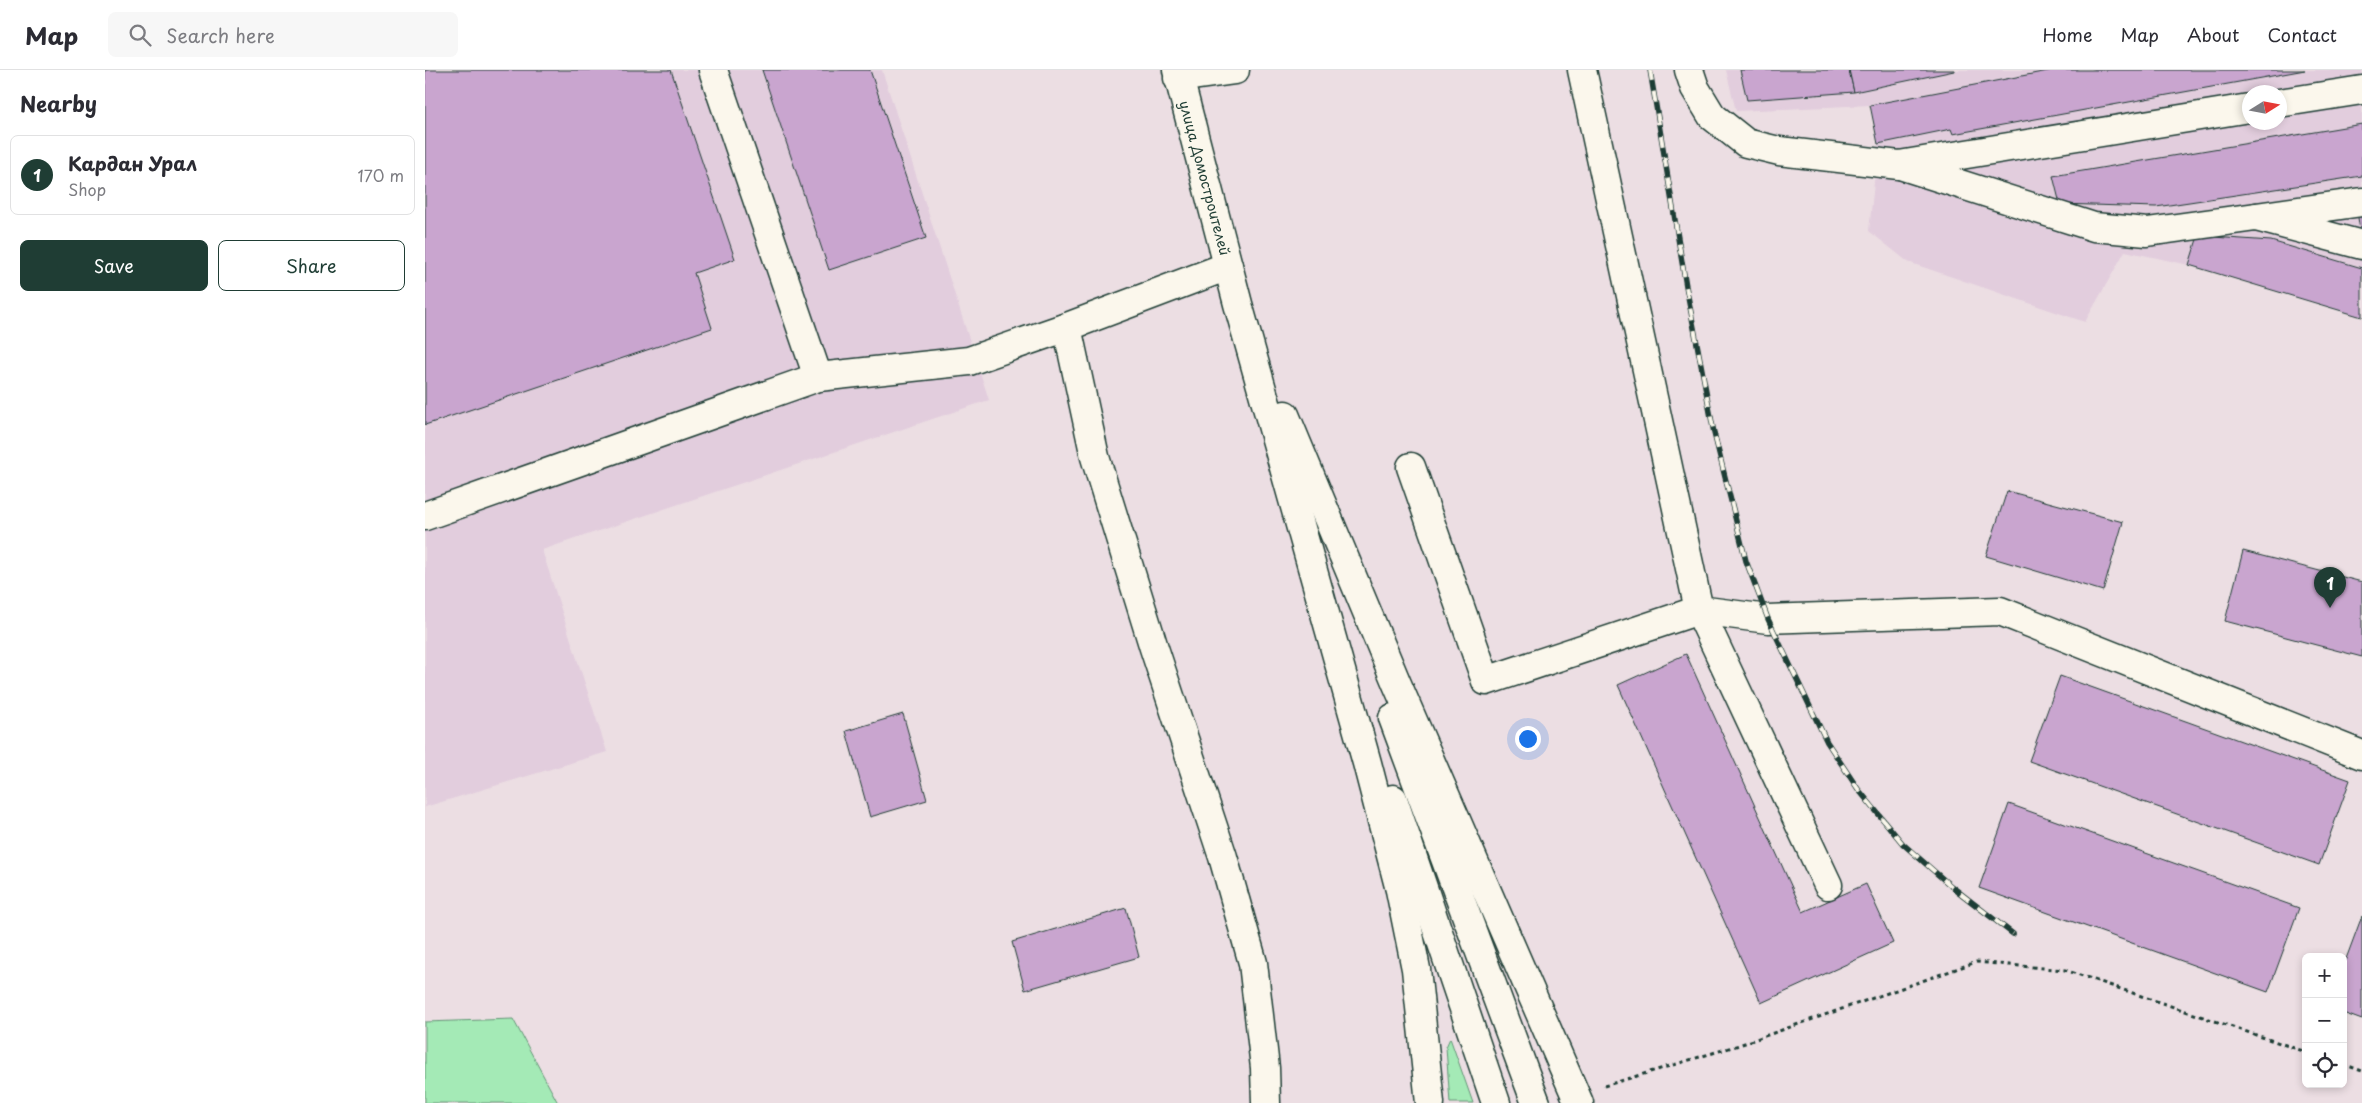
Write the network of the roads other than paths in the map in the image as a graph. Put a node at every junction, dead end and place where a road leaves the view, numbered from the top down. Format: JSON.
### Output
{"nodes":[{"id":1,"x":713,"y":70,"type":"edge"},
{"id":2,"x":1235,"y":70,"type":"edge"},
{"id":3,"x":1583,"y":70,"type":"edge"},
{"id":4,"x":1689,"y":70,"type":"edge"},
{"id":5,"x":1177,"y":74,"type":"edge"},
{"id":6,"x":2362,"y":90,"type":"edge"},
{"id":7,"x":2287,"y":102,"type":"edge"},
{"id":8,"x":2242,"y":109,"type":"edge"},
{"id":9,"x":1899,"y":165,"type":"junction"},
{"id":10,"x":2362,"y":202,"type":"edge"},
{"id":11,"x":2256,"y":218,"type":"junction"},
{"id":12,"x":2362,"y":245,"type":"edge"},
{"id":13,"x":1234,"y":285,"type":"junction"},
{"id":14,"x":1067,"y":327,"type":"junction"},
{"id":15,"x":818,"y":377,"type":"junction"},
{"id":16,"x":1411,"y":467,"type":"dead end"},
{"id":17,"x":425,"y":516,"type":"edge"},
{"id":18,"x":1699,"y":610,"type":"junction"},
{"id":19,"x":2362,"y":755,"type":"edge"},
{"id":20,"x":1828,"y":885,"type":"dead end"},
{"id":21,"x":1266,"y":1103,"type":"edge"},
{"id":22,"x":1430,"y":1103,"type":"edge"},
{"id":23,"x":1497,"y":1103,"type":"edge"},
{"id":24,"x":1536,"y":1103,"type":"edge"},
{"id":25,"x":1579,"y":1103,"type":"edge"}],
"edges":[{"from":1,"to":15,"type":"main road"},
{"from":2,"to":5,"type":"main road"},
{"from":3,"to":18,"type":"main road"},
{"from":4,"to":9,"type":"main road"},
{"from":5,"to":13,"type":"main road","name":"улица Домостроителей"},
{"from":6,"to":7,"type":"main road"},
{"from":8,"to":9,"type":"main road"},
{"from":9,"to":11,"type":"main road"},
{"from":10,"to":11,"type":"main road"},
{"from":11,"to":12,"type":"main road"},
{"from":13,"to":14,"type":"main road"},
{"from":13,"to":22,"type":"main road"},
{"from":13,"to":23,"type":"main road"},
{"from":13,"to":24,"type":"main road"},
{"from":13,"to":25,"type":"main road"},
{"from":14,"to":15,"type":"main road"},
{"from":14,"to":21,"type":"main road"},
{"from":15,"to":17,"type":"main road"},
{"from":16,"to":18,"type":"main road"},
{"from":18,"to":19,"type":"main road"},
{"from":18,"to":20,"type":"main road"}]}
